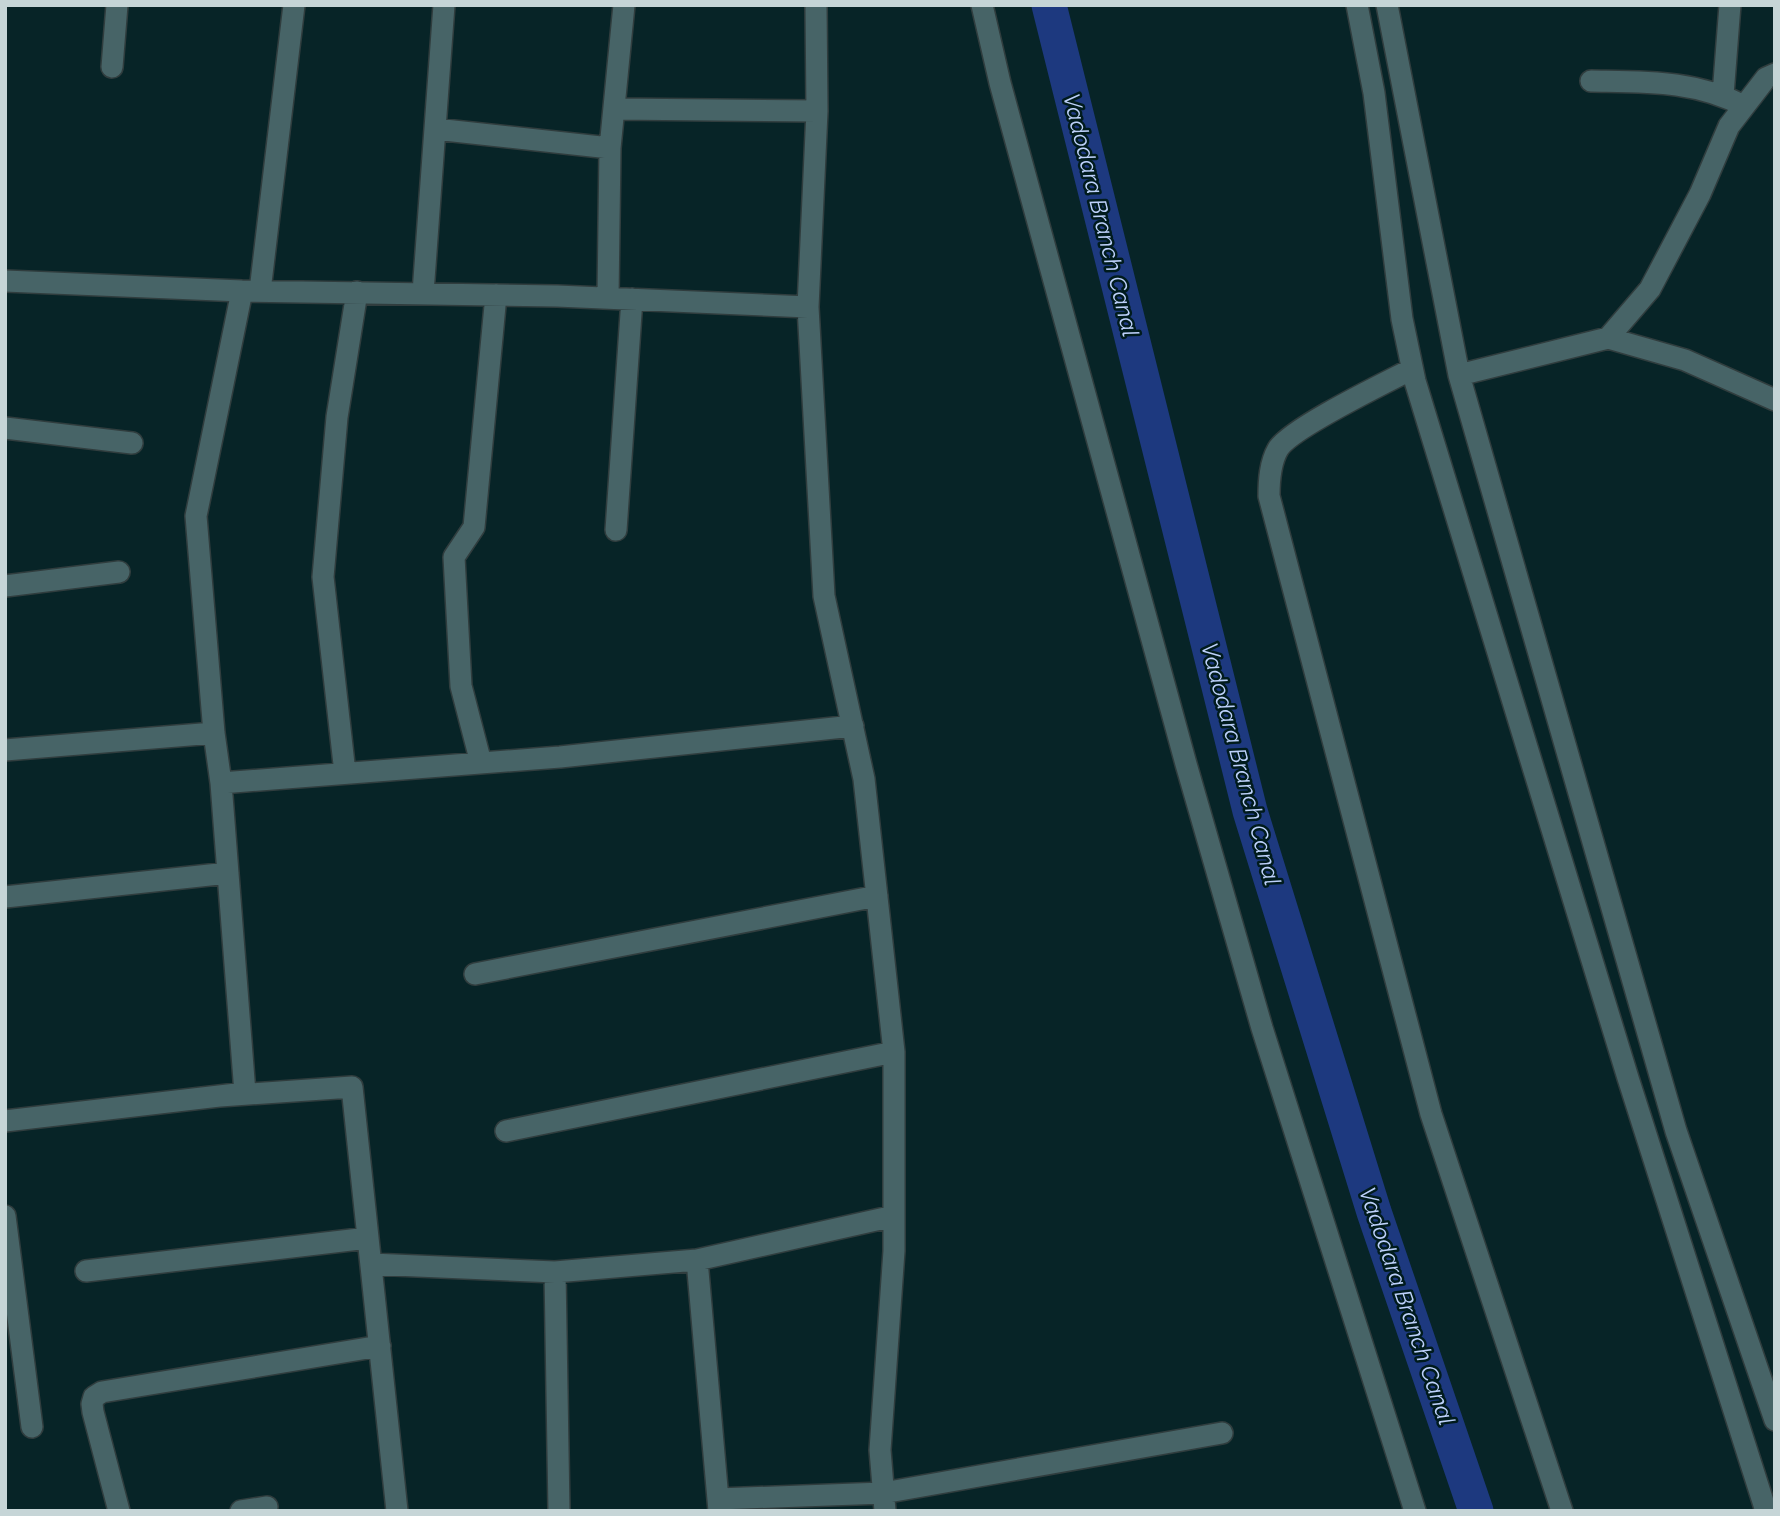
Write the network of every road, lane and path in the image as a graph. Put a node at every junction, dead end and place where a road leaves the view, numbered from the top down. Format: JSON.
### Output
{"nodes":[{"id":1,"x":117,"y":5,"type":"edge"},
{"id":2,"x":294,"y":5,"type":"edge"},
{"id":3,"x":444,"y":5,"type":"edge"},
{"id":4,"x":624,"y":5,"type":"edge"},
{"id":5,"x":816,"y":5,"type":"edge"},
{"id":6,"x":982,"y":5,"type":"edge"},
{"id":7,"x":1357,"y":5,"type":"edge"},
{"id":8,"x":1387,"y":5,"type":"edge"},
{"id":9,"x":1730,"y":5,"type":"edge"},
{"id":10,"x":112,"y":67,"type":"dead end"},
{"id":11,"x":1775,"y":74,"type":"edge"},
{"id":12,"x":1591,"y":81,"type":"dead end"},
{"id":13,"x":1723,"y":95,"type":"junction"},
{"id":14,"x":1744,"y":106,"type":"junction"},
{"id":15,"x":615,"y":109,"type":"junction"},
{"id":16,"x":817,"y":111,"type":"junction"},
{"id":17,"x":435,"y":129,"type":"junction"},
{"id":18,"x":610,"y":148,"type":"junction"},
{"id":19,"x":5,"y":281,"type":"edge"},
{"id":20,"x":251,"y":291,"type":"junction"},
{"id":21,"x":357,"y":292,"type":"junction"},
{"id":22,"x":422,"y":293,"type":"junction"},
{"id":23,"x":496,"y":295,"type":"junction"},
{"id":24,"x":608,"y":298,"type":"junction"},
{"id":25,"x":632,"y":299,"type":"junction"},
{"id":26,"x":808,"y":307,"type":"junction"},
{"id":27,"x":1608,"y":338,"type":"junction"},
{"id":28,"x":1412,"y":369,"type":"junction"},
{"id":29,"x":1459,"y":375,"type":"junction"},
{"id":30,"x":1775,"y":400,"type":"edge"},
{"id":31,"x":5,"y":428,"type":"edge"},
{"id":32,"x":132,"y":443,"type":"dead end"},
{"id":33,"x":616,"y":530,"type":"dead end"},
{"id":34,"x":119,"y":572,"type":"dead end"},
{"id":35,"x":5,"y":586,"type":"edge"},
{"id":36,"x":853,"y":726,"type":"junction"},
{"id":37,"x":214,"y":733,"type":"junction"},
{"id":38,"x":5,"y":750,"type":"edge"},
{"id":39,"x":481,"y":763,"type":"junction"},
{"id":40,"x":345,"y":774,"type":"junction"},
{"id":41,"x":221,"y":783,"type":"junction"},
{"id":42,"x":228,"y":873,"type":"junction"},
{"id":43,"x":877,"y":896,"type":"junction"},
{"id":44,"x":5,"y":897,"type":"edge"},
{"id":45,"x":475,"y":974,"type":"dead end"},
{"id":46,"x":894,"y":1052,"type":"junction"},
{"id":47,"x":220,"y":1096,"type":"junction"},
{"id":48,"x":5,"y":1121,"type":"edge"},
{"id":49,"x":506,"y":1131,"type":"dead end"},
{"id":50,"x":5,"y":1216,"type":"edge"},
{"id":51,"x":894,"y":1216,"type":"junction"},
{"id":52,"x":368,"y":1238,"type":"junction"},
{"id":53,"x":697,"y":1260,"type":"junction"},
{"id":54,"x":371,"y":1264,"type":"junction"},
{"id":55,"x":86,"y":1272,"type":"dead end"},
{"id":56,"x":555,"y":1272,"type":"junction"},
{"id":57,"x":380,"y":1346,"type":"junction"},
{"id":58,"x":1775,"y":1420,"type":"edge"},
{"id":59,"x":32,"y":1427,"type":"dead end"},
{"id":60,"x":1222,"y":1433,"type":"dead end"},
{"id":61,"x":884,"y":1502,"type":"edge"},
{"id":62,"x":719,"y":1505,"type":"edge"},
{"id":63,"x":267,"y":1507,"type":"dead end"},
{"id":64,"x":119,"y":1511,"type":"edge"},
{"id":65,"x":241,"y":1511,"type":"edge"},
{"id":66,"x":397,"y":1511,"type":"edge"},
{"id":67,"x":559,"y":1511,"type":"edge"},
{"id":68,"x":1415,"y":1511,"type":"edge"},
{"id":69,"x":1562,"y":1511,"type":"edge"},
{"id":70,"x":1766,"y":1511,"type":"edge"}],
"edges":[{"from":1,"to":10,"type":"street"},
{"from":2,"to":20,"type":"street"},
{"from":3,"to":17,"type":"street"},
{"from":4,"to":15,"type":"street"},
{"from":5,"to":16,"type":"street"},
{"from":6,"to":68,"type":"street"},
{"from":7,"to":28,"type":"street"},
{"from":8,"to":29,"type":"street"},
{"from":9,"to":13,"type":"street"},
{"from":11,"to":14,"type":"street"},
{"from":12,"to":13,"type":"street"},
{"from":13,"to":14,"type":"street"},
{"from":14,"to":27,"type":"street"},
{"from":15,"to":16,"type":"street"},
{"from":15,"to":18,"type":"street"},
{"from":16,"to":26,"type":"street"},
{"from":17,"to":18,"type":"street"},
{"from":17,"to":22,"type":"street"},
{"from":18,"to":24,"type":"street"},
{"from":19,"to":20,"type":"street"},
{"from":20,"to":21,"type":"street"},
{"from":20,"to":37,"type":"street"},
{"from":21,"to":22,"type":"street"},
{"from":21,"to":40,"type":"street"},
{"from":22,"to":23,"type":"street"},
{"from":23,"to":24,"type":"street"},
{"from":23,"to":39,"type":"street"},
{"from":24,"to":25,"type":"street"},
{"from":25,"to":26,"type":"street"},
{"from":25,"to":33,"type":"street"},
{"from":26,"to":36,"type":"street"},
{"from":27,"to":29,"type":"street"},
{"from":27,"to":30,"type":"street"},
{"from":28,"to":69,"type":"street"},
{"from":28,"to":70,"type":"street"},
{"from":29,"to":58,"type":"street"},
{"from":31,"to":32,"type":"street"},
{"from":34,"to":35,"type":"street"},
{"from":36,"to":39,"type":"street"},
{"from":36,"to":43,"type":"street"},
{"from":37,"to":38,"type":"street"},
{"from":37,"to":41,"type":"street"},
{"from":39,"to":40,"type":"street"},
{"from":40,"to":41,"type":"street"},
{"from":41,"to":42,"type":"street"},
{"from":42,"to":44,"type":"street"},
{"from":42,"to":47,"type":"street"},
{"from":43,"to":45,"type":"street"},
{"from":43,"to":46,"type":"street"},
{"from":46,"to":49,"type":"street"},
{"from":46,"to":51,"type":"street"},
{"from":47,"to":48,"type":"street"},
{"from":47,"to":52,"type":"street"},
{"from":50,"to":59,"type":"street"},
{"from":51,"to":53,"type":"street"},
{"from":51,"to":61,"type":"street"},
{"from":52,"to":54,"type":"street"},
{"from":52,"to":55,"type":"street"},
{"from":53,"to":56,"type":"street"},
{"from":53,"to":62,"type":"street"},
{"from":54,"to":56,"type":"street"},
{"from":54,"to":57,"type":"street"},
{"from":56,"to":67,"type":"street"},
{"from":57,"to":64,"type":"street"},
{"from":57,"to":66,"type":"street"},
{"from":60,"to":61,"type":"street"},
{"from":61,"to":62,"type":"street"},
{"from":63,"to":65,"type":"street"}]}
